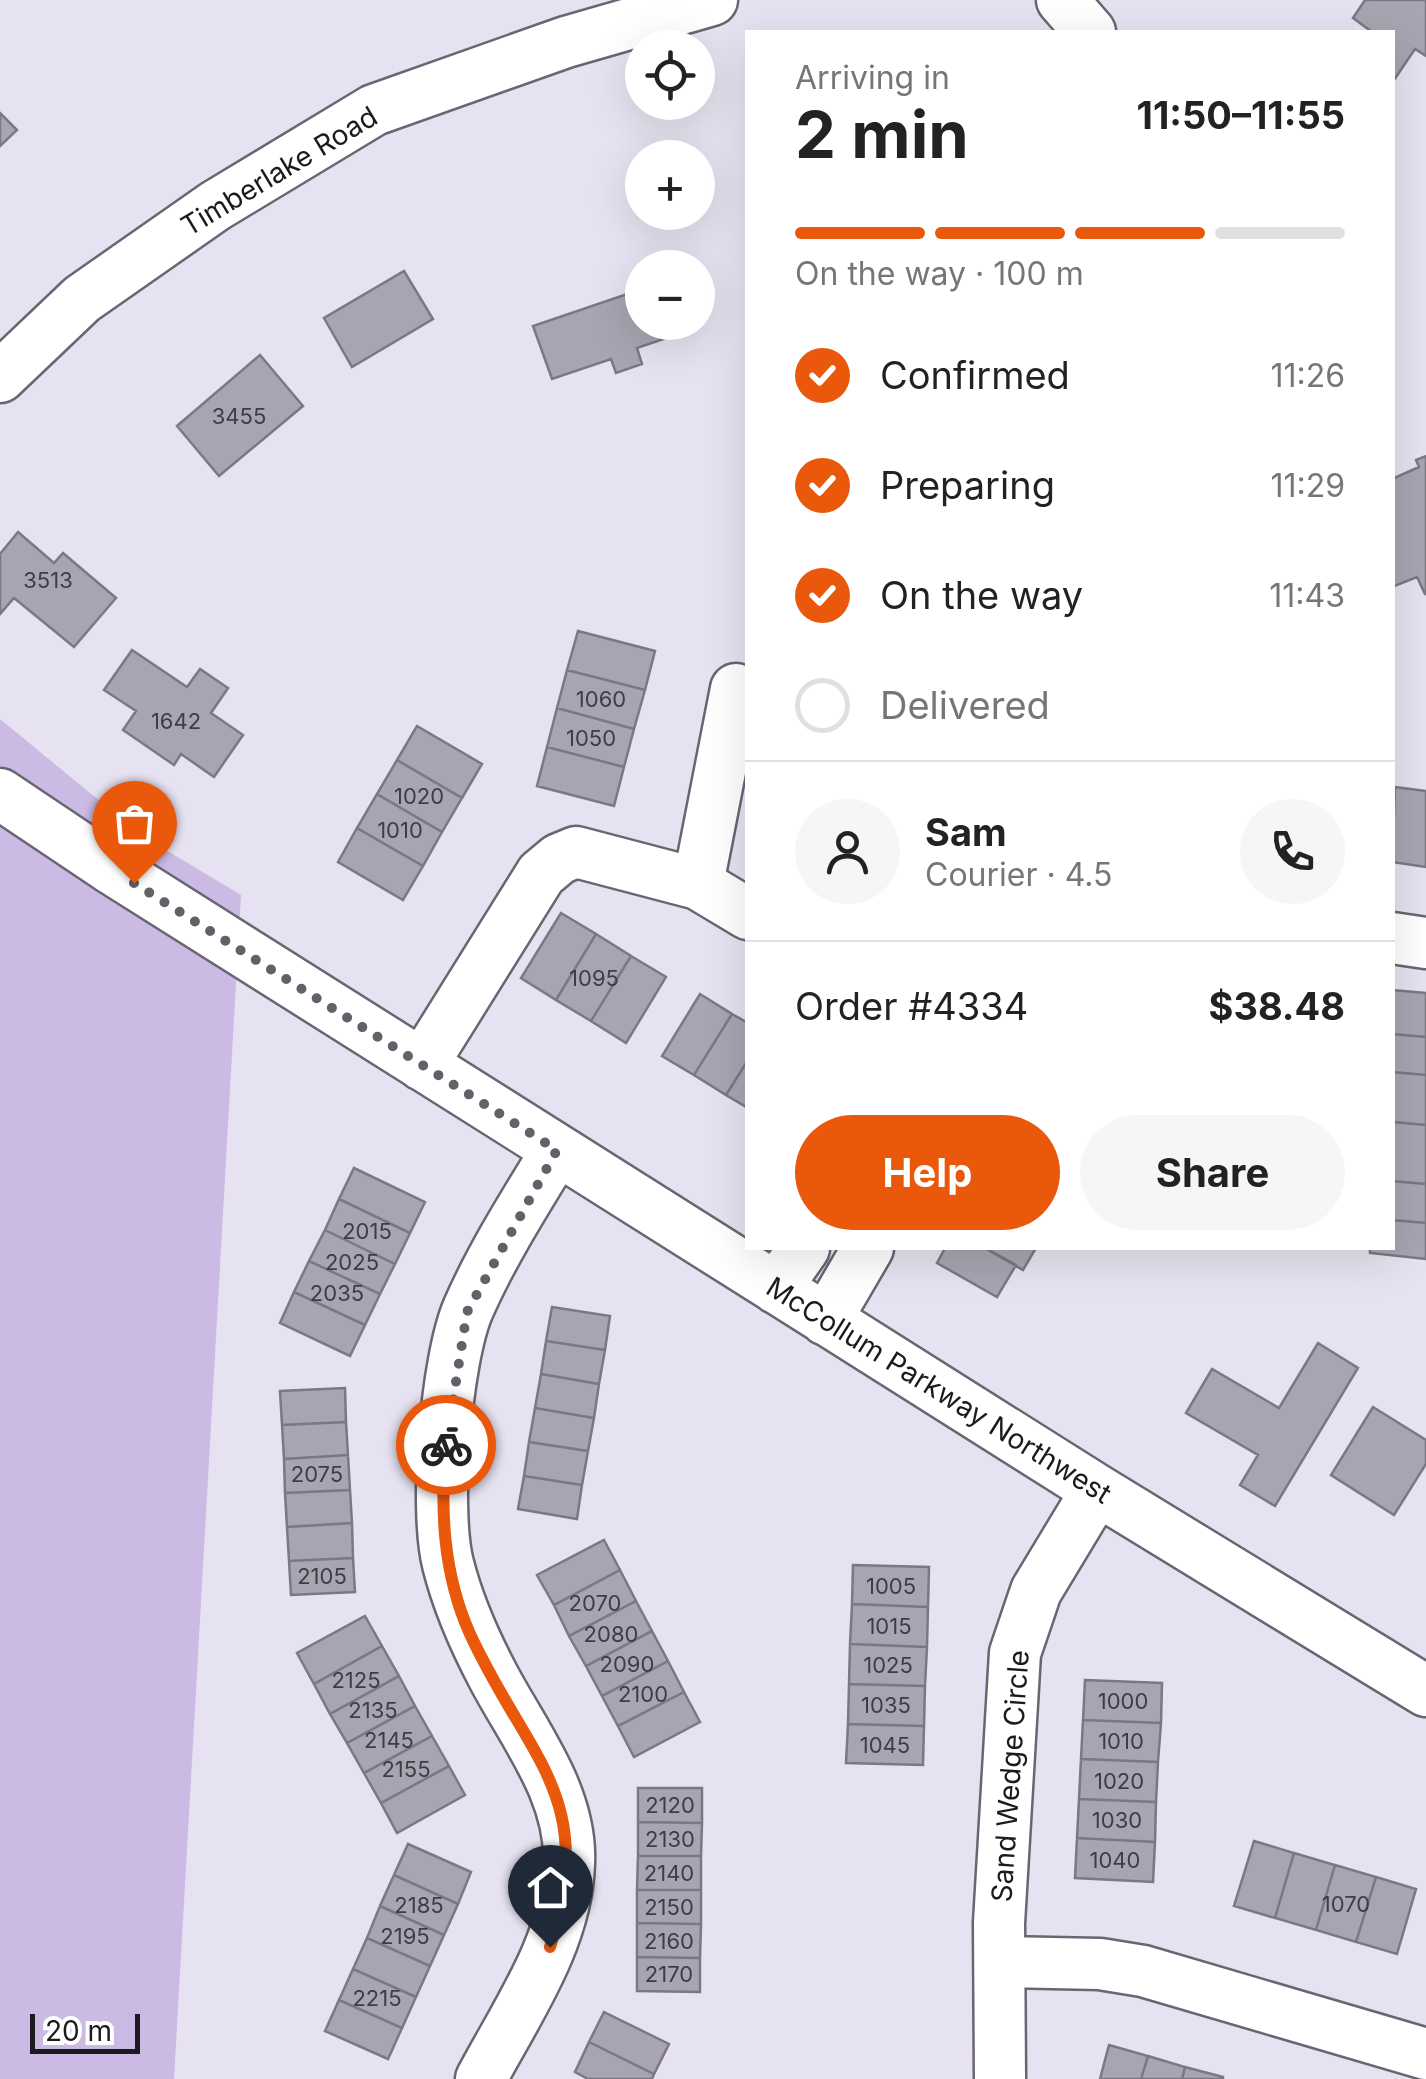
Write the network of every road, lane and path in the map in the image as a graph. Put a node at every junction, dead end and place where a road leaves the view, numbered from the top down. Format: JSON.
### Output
{"nodes":[{"id":1,"x":712,"y":0,"type":"edge"},
{"id":2,"x":1062,"y":0,"type":"edge"},
{"id":3,"x":1088,"y":30,"type":"edge"},
{"id":4,"x":0,"y":377,"type":"edge"},
{"id":5,"x":736,"y":689,"type":"dead end"},
{"id":6,"x":0,"y":794,"type":"edge"},
{"id":7,"x":698,"y":884,"type":"junction"},
{"id":8,"x":745,"y":912,"type":"edge"},
{"id":9,"x":1395,"y":938,"type":"edge"},
{"id":10,"x":1426,"y":943,"type":"edge"},
{"id":11,"x":422,"y":1065,"type":"junction"},
{"id":12,"x":557,"y":1150,"type":"junction"},
{"id":13,"x":803,"y":1250,"type":"edge"},
{"id":14,"x":867,"y":1250,"type":"edge"},
{"id":15,"x":776,"y":1288,"type":"junction"},
{"id":16,"x":826,"y":1320,"type":"junction"},
{"id":17,"x":1097,"y":1490,"type":"junction"},
{"id":18,"x":1426,"y":1691,"type":"edge"},
{"id":19,"x":1000,"y":1962,"type":"junction"},
{"id":20,"x":1426,"y":2054,"type":"edge"},
{"id":21,"x":481,"y":2079,"type":"edge"},
{"id":22,"x":1000,"y":2079,"type":"edge"}],
"edges":[{"from":1,"to":4,"type":"street","name":"Timberlake Road"},
{"from":2,"to":3,"type":"street"},
{"from":5,"to":7,"type":"street"},
{"from":6,"to":11,"type":"street","name":"McCollum Parkway Northwest"},
{"from":7,"to":8,"type":"street"},
{"from":7,"to":11,"type":"street"},
{"from":9,"to":10,"type":"street"},
{"from":11,"to":12,"type":"street","name":"McCollum Parkway Northwest"},
{"from":12,"to":15,"type":"street","name":"McCollum Parkway Northwest"},
{"from":12,"to":21,"type":"street"},
{"from":13,"to":15,"type":"street"},
{"from":14,"to":16,"type":"street"},
{"from":15,"to":16,"type":"street","name":"McCollum Parkway Northwest"},
{"from":16,"to":17,"type":"street","name":"McCollum Parkway Northwest"},
{"from":17,"to":18,"type":"street","name":"McCollum Parkway Northwest"},
{"from":17,"to":19,"type":"street","name":"Sand Wedge Circle"},
{"from":19,"to":20,"type":"street"},
{"from":19,"to":22,"type":"street","name":"Sand Wedge Circle"}]}
